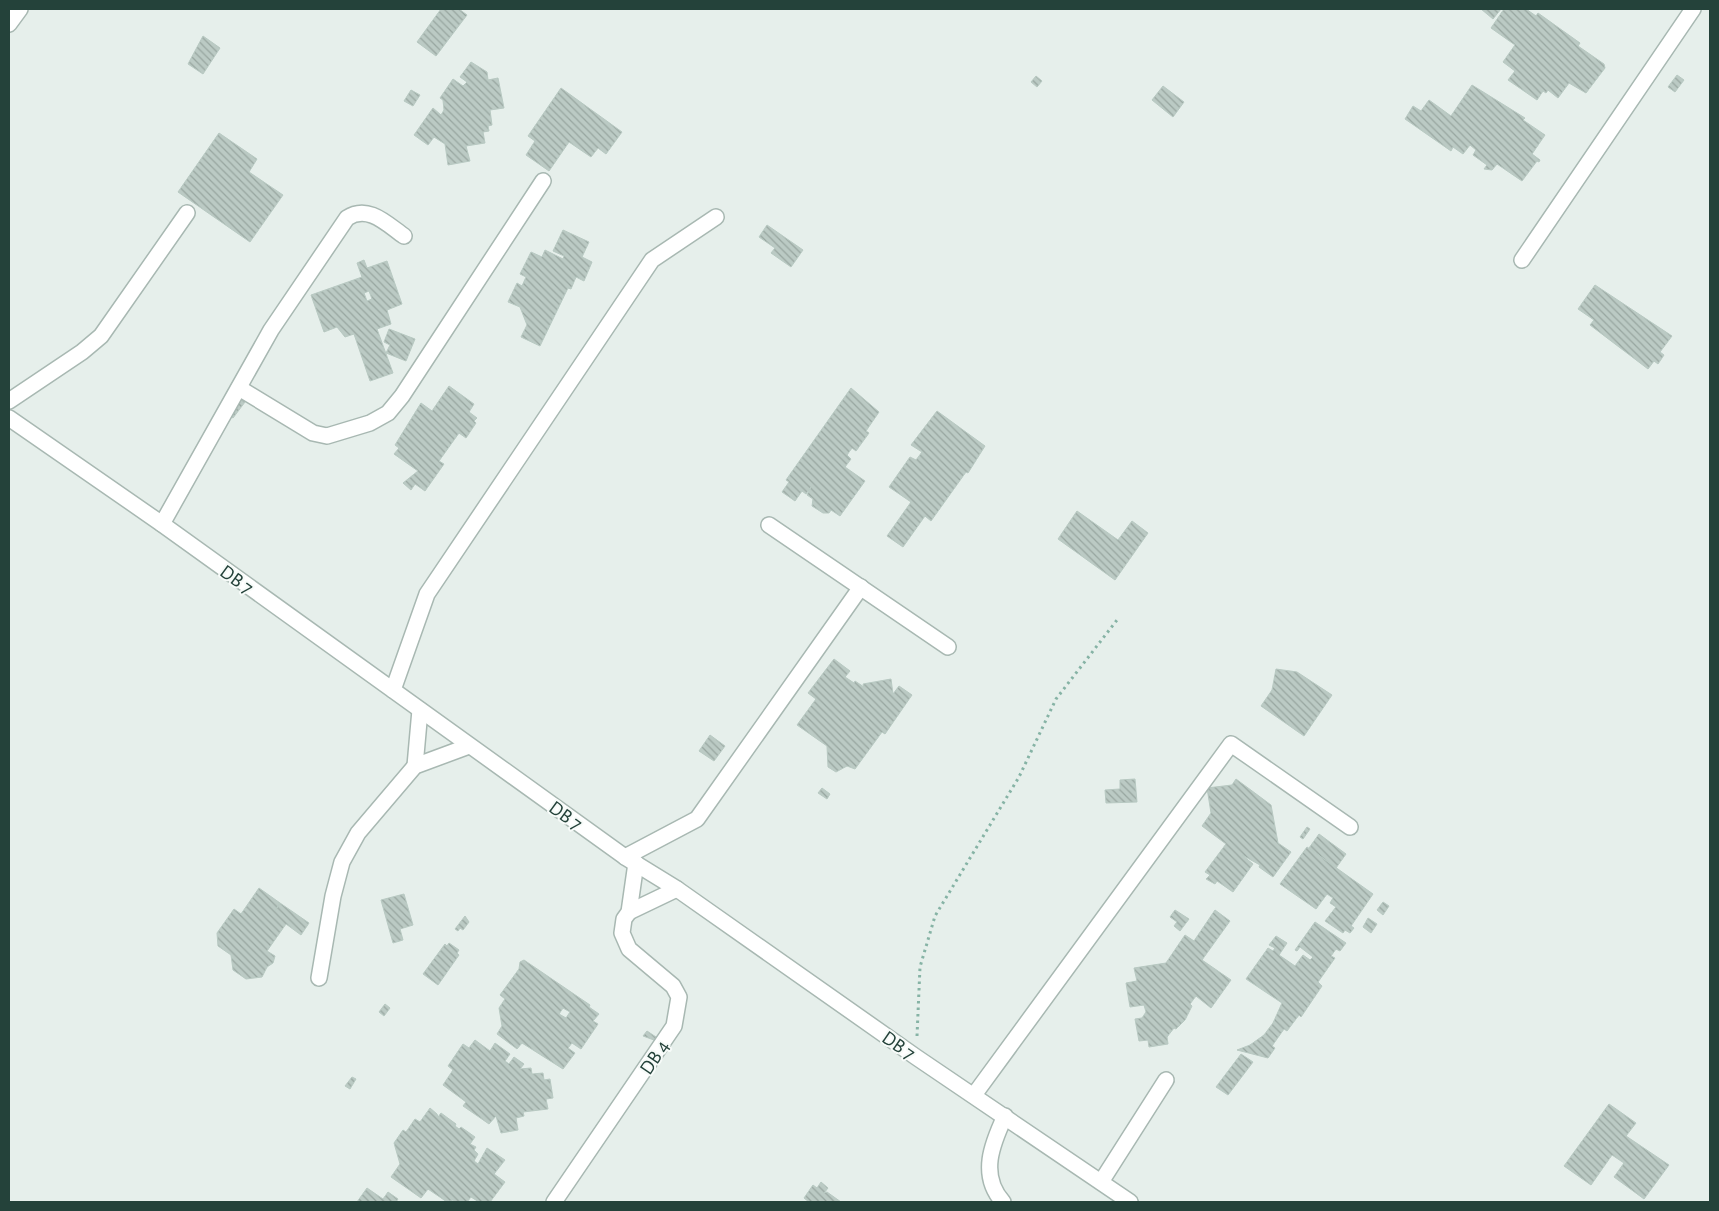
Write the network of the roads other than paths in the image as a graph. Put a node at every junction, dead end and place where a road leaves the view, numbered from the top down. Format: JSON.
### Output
{"nodes":[{"id":1,"x":20,"y":9,"type":"edge"},
{"id":2,"x":1693,"y":9,"type":"edge"},
{"id":3,"x":9,"y":24,"type":"edge"},
{"id":4,"x":543,"y":182,"type":"dead end"},
{"id":5,"x":187,"y":213,"type":"dead end"},
{"id":6,"x":716,"y":217,"type":"dead end"},
{"id":7,"x":404,"y":236,"type":"dead end"},
{"id":8,"x":1522,"y":260,"type":"dead end"},
{"id":9,"x":239,"y":388,"type":"junction"},
{"id":10,"x":9,"y":400,"type":"edge"},
{"id":11,"x":9,"y":418,"type":"edge"},
{"id":12,"x":162,"y":524,"type":"junction"},
{"id":13,"x":769,"y":524,"type":"dead end"},
{"id":14,"x":861,"y":587,"type":"junction"},
{"id":15,"x":948,"y":647,"type":"dead end"},
{"id":16,"x":393,"y":690,"type":"junction"},
{"id":17,"x":420,"y":710,"type":"junction"},
{"id":18,"x":469,"y":746,"type":"junction"},
{"id":19,"x":415,"y":766,"type":"junction"},
{"id":20,"x":1350,"y":827,"type":"dead end"},
{"id":21,"x":630,"y":860,"type":"junction"},
{"id":22,"x":677,"y":889,"type":"junction"},
{"id":23,"x":629,"y":912,"type":"junction"},
{"id":24,"x":319,"y":978,"type":"dead end"},
{"id":25,"x":1166,"y":1080,"type":"dead end"},
{"id":26,"x":974,"y":1096,"type":"junction"},
{"id":27,"x":1005,"y":1116,"type":"junction"},
{"id":28,"x":1101,"y":1182,"type":"junction"},
{"id":29,"x":554,"y":1202,"type":"edge"},
{"id":30,"x":1003,"y":1202,"type":"edge"},
{"id":31,"x":1130,"y":1202,"type":"edge"}],
"edges":[{"from":1,"to":3,"type":"street"},
{"from":2,"to":8,"type":"street"},
{"from":4,"to":9,"type":"street"},
{"from":5,"to":10,"type":"street"},
{"from":6,"to":16,"type":"street"},
{"from":7,"to":9,"type":"street"},
{"from":9,"to":12,"type":"street"},
{"from":11,"to":12,"type":"street","name":"DB 7"},
{"from":12,"to":16,"type":"street","name":"DB 7"},
{"from":13,"to":14,"type":"street"},
{"from":14,"to":15,"type":"street"},
{"from":14,"to":21,"type":"street"},
{"from":16,"to":17,"type":"street","name":"DB 7"},
{"from":17,"to":18,"type":"street","name":"DB 7"},
{"from":17,"to":19,"type":"street"},
{"from":18,"to":19,"type":"street"},
{"from":18,"to":21,"type":"street","name":"DB 7"},
{"from":19,"to":24,"type":"street"},
{"from":20,"to":26,"type":"street"},
{"from":21,"to":22,"type":"street","name":"DB 7"},
{"from":21,"to":23,"type":"street","name":"DB 4"},
{"from":22,"to":23,"type":"street"},
{"from":22,"to":26,"type":"street","name":"DB 7"},
{"from":23,"to":29,"type":"street","name":"DB 4"},
{"from":25,"to":28,"type":"street"},
{"from":26,"to":27,"type":"street","name":"DB 7"},
{"from":27,"to":28,"type":"street","name":"DB 7"},
{"from":27,"to":30,"type":"street"},
{"from":28,"to":31,"type":"street","name":"DB 7"}]}
